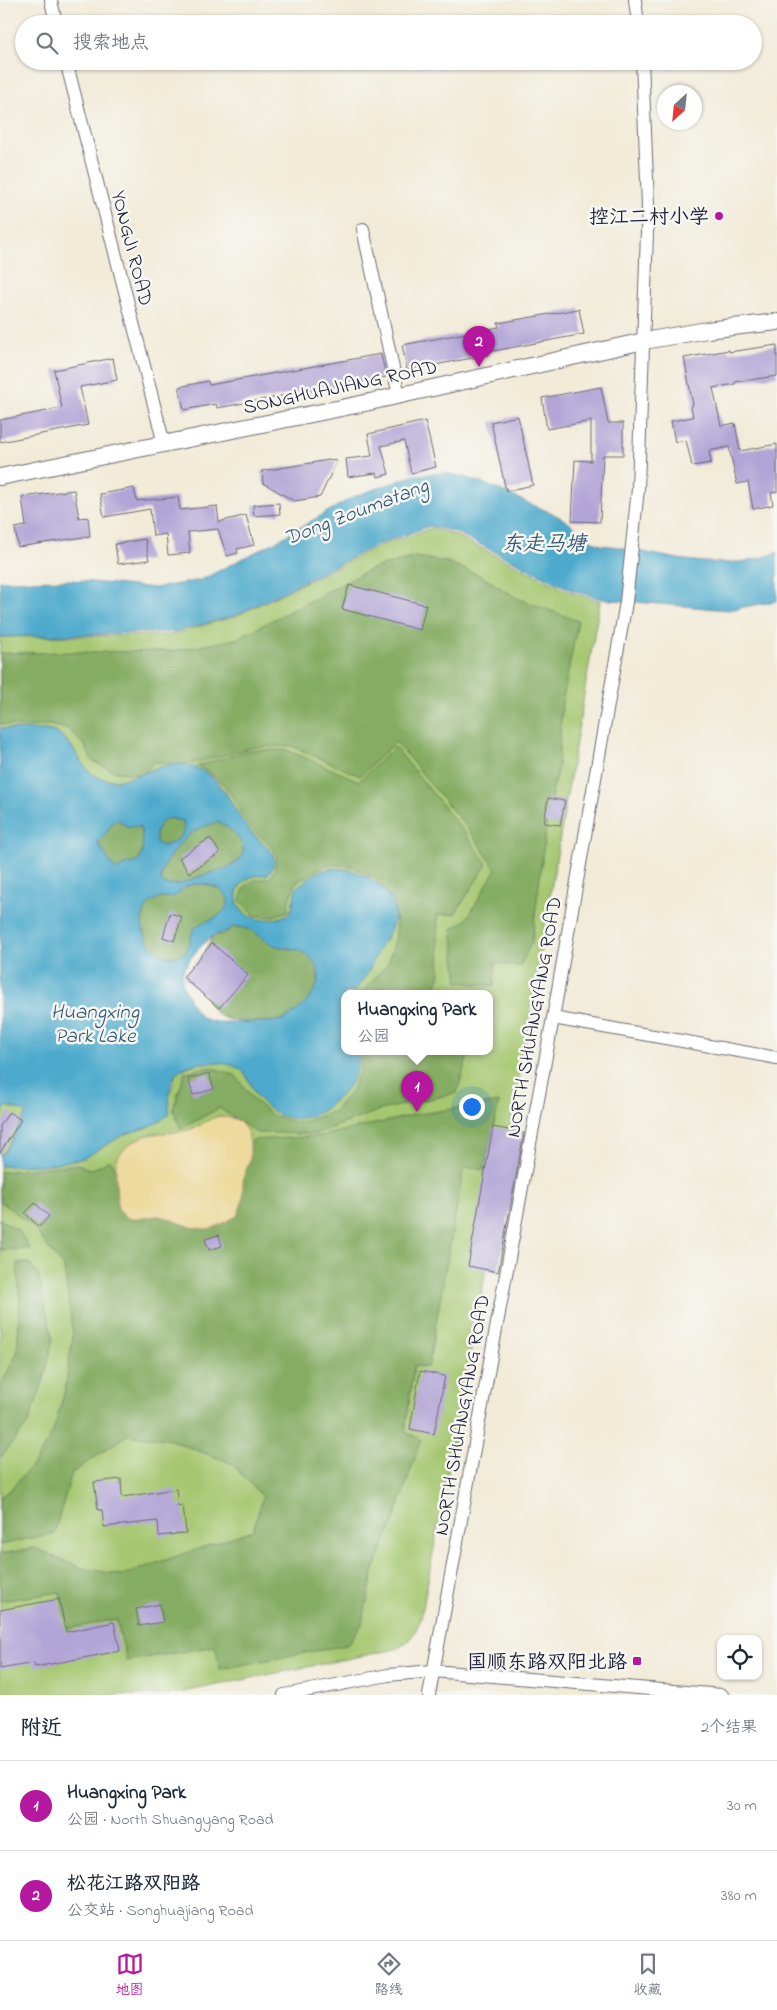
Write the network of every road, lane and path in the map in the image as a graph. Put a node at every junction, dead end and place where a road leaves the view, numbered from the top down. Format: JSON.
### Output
{"nodes":[{"id":1,"x":51,"y":0,"type":"edge"},
{"id":2,"x":635,"y":0,"type":"edge"},
{"id":3,"x":54,"y":15,"type":"edge"},
{"id":4,"x":637,"y":15,"type":"edge"},
{"id":5,"x":68,"y":70,"type":"edge"},
{"id":6,"x":642,"y":70,"type":"edge"},
{"id":7,"x":363,"y":229,"type":"dead end"},
{"id":8,"x":777,"y":322,"type":"edge"},
{"id":9,"x":644,"y":342,"type":"junction"},
{"id":10,"x":399,"y":396,"type":"junction"},
{"id":11,"x":164,"y":444,"type":"junction"},
{"id":12,"x":0,"y":477,"type":"edge"},
{"id":13,"x":552,"y":1018,"type":"junction"},
{"id":14,"x":777,"y":1058,"type":"edge"},
{"id":15,"x":433,"y":1671,"type":"junction"},
{"id":16,"x":284,"y":1695,"type":"edge"},
{"id":17,"x":429,"y":1695,"type":"edge"},
{"id":18,"x":722,"y":1695,"type":"edge"}],
"edges":[{"from":1,"to":3,"type":"street"},
{"from":2,"to":4,"type":"street"},
{"from":5,"to":11,"type":"street","name":"YONGJI ROAD"},
{"from":6,"to":9,"type":"street","name":"NORTH SHUANGYANG ROAD"},
{"from":7,"to":10,"type":"street"},
{"from":8,"to":9,"type":"main road","name":"SONGHUAJIANG ROAD"},
{"from":9,"to":10,"type":"main road","name":"SONGHUAJIANG ROAD"},
{"from":9,"to":13,"type":"street","name":"NORTH SHUANGYANG ROAD"},
{"from":10,"to":11,"type":"main road","name":"SONGHUAJIANG ROAD"},
{"from":11,"to":12,"type":"main road","name":"SONGHUAJIANG ROAD"},
{"from":13,"to":14,"type":"street"},
{"from":13,"to":15,"type":"street","name":"NORTH SHUANGYANG ROAD"},
{"from":15,"to":16,"type":"street"},
{"from":15,"to":17,"type":"street","name":"NORTH SHUANGYANG ROAD"},
{"from":15,"to":18,"type":"street"}]}
